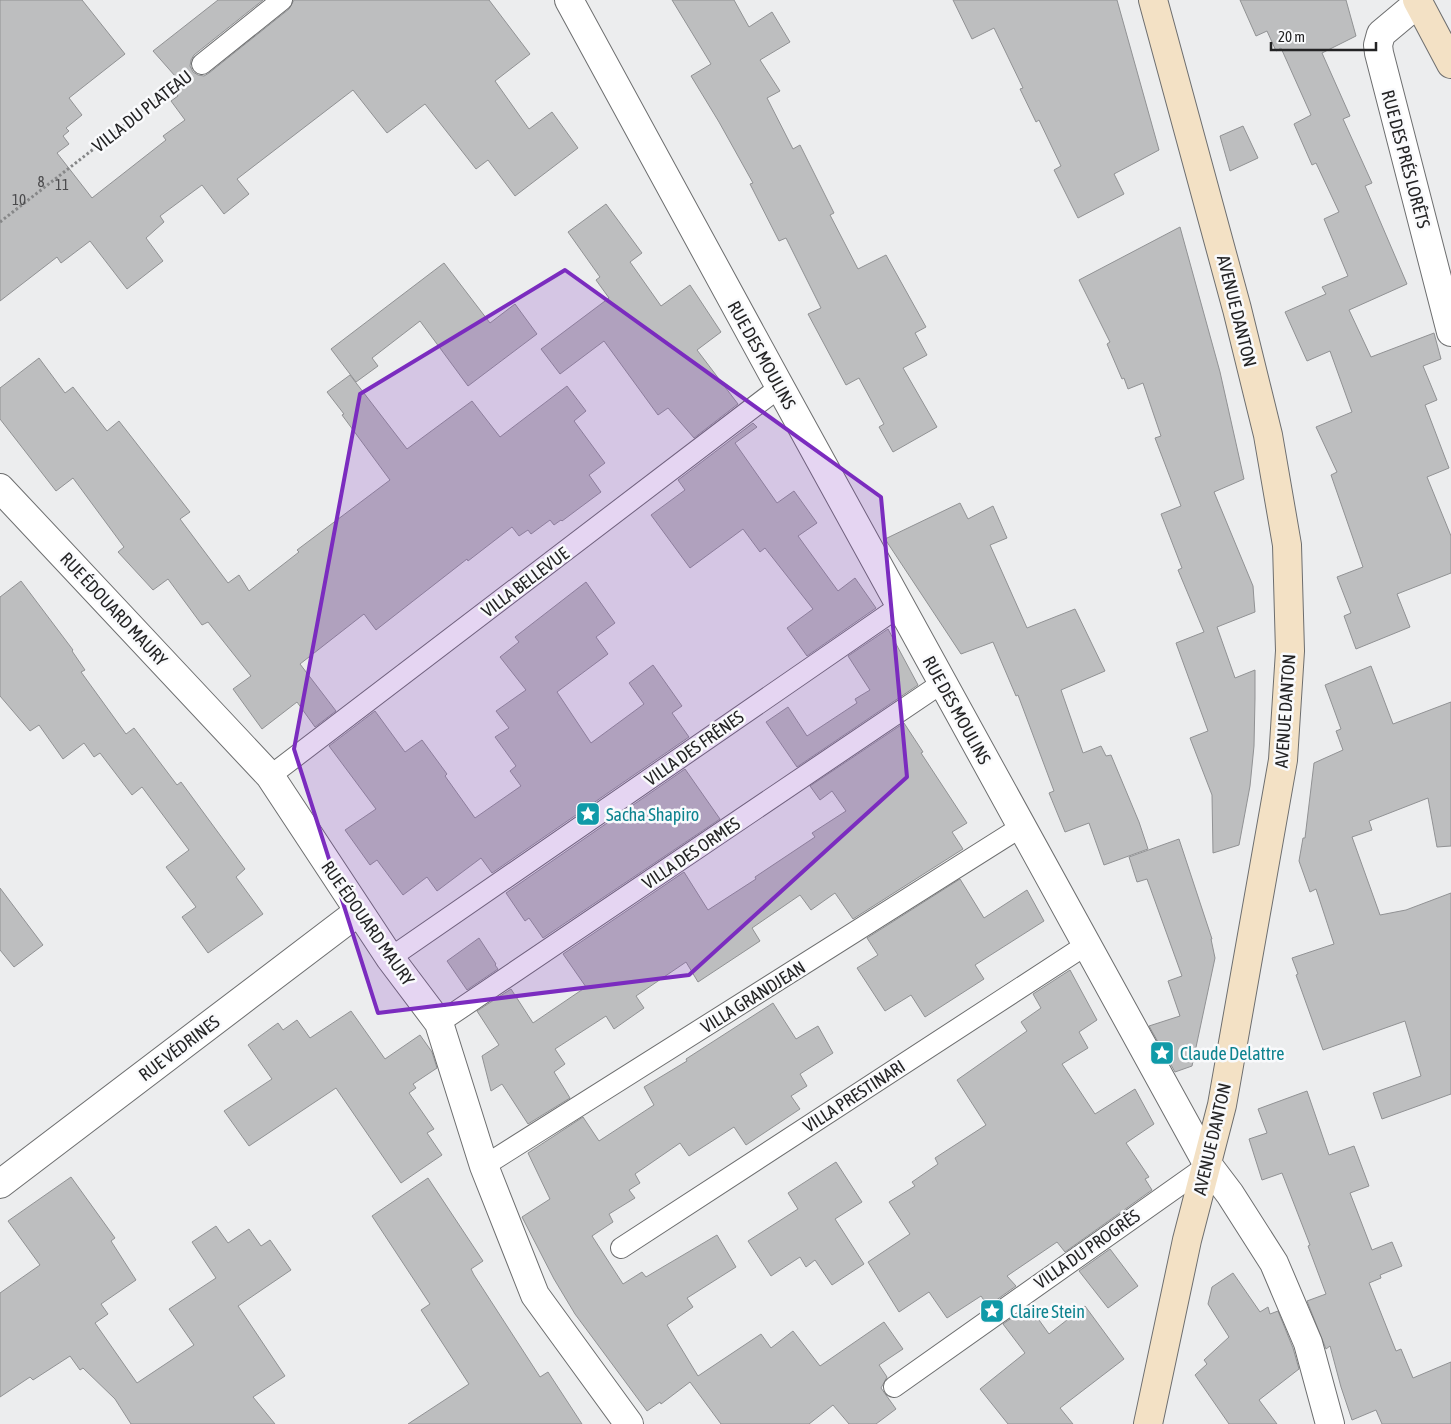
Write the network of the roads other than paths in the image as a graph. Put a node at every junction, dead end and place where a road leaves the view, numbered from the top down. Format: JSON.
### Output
{"nodes":[{"id":1,"x":282,"y":0,"type":"edge"},
{"id":2,"x":569,"y":0,"type":"edge"},
{"id":3,"x":1153,"y":0,"type":"edge"},
{"id":4,"x":1417,"y":1,"type":"edge"},
{"id":5,"x":202,"y":64,"type":"road end"},
{"id":6,"x":1451,"y":64,"type":"edge"},
{"id":7,"x":1451,"y":332,"type":"edge"},
{"id":8,"x":780,"y":388,"type":"junction"},
{"id":9,"x":0,"y":488,"type":"edge"},
{"id":10,"x":900,"y":606,"type":"junction"},
{"id":11,"x":942,"y":683,"type":"junction"},
{"id":12,"x":270,"y":776,"type":"junction"},
{"id":13,"x":1021,"y":827,"type":"junction"},
{"id":14,"x":358,"y":912,"type":"junction"},
{"id":15,"x":1086,"y":945,"type":"junction"},
{"id":16,"x":390,"y":958,"type":"junction"},
{"id":17,"x":439,"y":1023,"type":"junction"},
{"id":18,"x":1208,"y":1165,"type":"junction"},
{"id":19,"x":484,"y":1166,"type":"junction"},
{"id":20,"x":0,"y":1184,"type":"edge"},
{"id":21,"x":621,"y":1248,"type":"dead end"},
{"id":22,"x":894,"y":1387,"type":"dead end"},
{"id":23,"x":629,"y":1424,"type":"edge"},
{"id":24,"x":1148,"y":1424,"type":"edge"},
{"id":25,"x":1330,"y":1424,"type":"edge"}],
"edges":[{"from":1,"to":5,"type":"lane","name":"VILLA DU PLATEAU"},
{"from":2,"to":8,"type":"street","name":"RUE DES MOULINS"},
{"from":3,"to":18,"type":"street","name":"AVENUE DANTON"},
{"from":4,"to":6,"type":"street"},
{"from":4,"to":7,"type":"street","name":"RUE DES PRÉS LORÊTS"},
{"from":8,"to":10,"type":"street","name":"RUE DES MOULINS"},
{"from":8,"to":12,"type":"lane","name":"VILLA BELLEVUE"},
{"from":9,"to":12,"type":"street","name":"RUE ÉDOUARD MAURY"},
{"from":10,"to":11,"type":"street","name":"RUE DES MOULINS"},
{"from":10,"to":16,"type":"lane","name":"VILLA DES FRÊNES"},
{"from":11,"to":13,"type":"street","name":"RUE DES MOULINS"},
{"from":11,"to":17,"type":"lane","name":"VILLA DES ORMES"},
{"from":12,"to":14,"type":"street","name":"RUE ÉDOUARD MAURY"},
{"from":13,"to":15,"type":"street","name":"RUE DES MOULINS"},
{"from":13,"to":19,"type":"lane","name":"VILLA GRANDJEAN"},
{"from":14,"to":16,"type":"street","name":"RUE ÉDOUARD MAURY"},
{"from":14,"to":20,"type":"street","name":"RUE VÉDRINES"},
{"from":15,"to":18,"type":"street","name":"RUE DES MOULINS"},
{"from":15,"to":21,"type":"lane","name":"VILLA PRESTINARI"},
{"from":16,"to":17,"type":"street","name":"RUE ÉDOUARD MAURY"},
{"from":17,"to":19,"type":"street","name":"RUE ÉDOUARD MAURY"},
{"from":18,"to":22,"type":"lane","name":"VILLA DU PROGRÈS"},
{"from":18,"to":24,"type":"street","name":"AVENUE DANTON"},
{"from":18,"to":25,"type":"street","name":"RUE DES MOULINS"},
{"from":19,"to":23,"type":"street","name":"RUE ÉDOUARD MAURY"}]}
